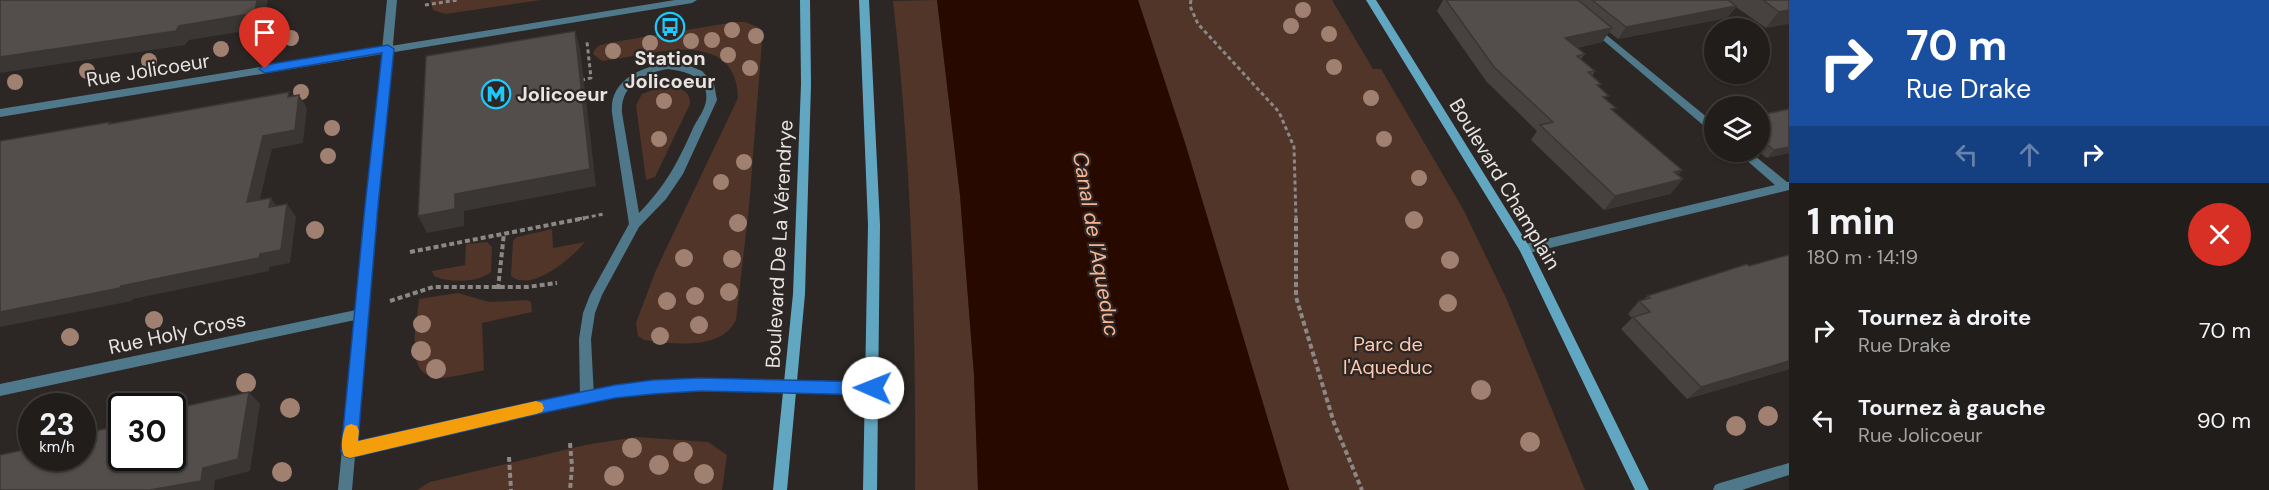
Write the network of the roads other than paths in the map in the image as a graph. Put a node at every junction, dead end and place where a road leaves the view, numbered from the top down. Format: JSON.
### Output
{"nodes":[{"id":1,"x":392,"y":0,"type":"edge"},
{"id":2,"x":692,"y":0,"type":"edge"},
{"id":3,"x":805,"y":0,"type":"edge"},
{"id":4,"x":864,"y":0,"type":"edge"},
{"id":5,"x":1371,"y":0,"type":"edge"},
{"id":6,"x":1587,"y":22,"type":"edge"},
{"id":7,"x":388,"y":49,"type":"junction"},
{"id":8,"x":0,"y":113,"type":"edge"},
{"id":9,"x":1704,"y":120,"type":"edge"},
{"id":10,"x":1756,"y":162,"type":"edge"},
{"id":11,"x":1787,"y":186,"type":"edge"},
{"id":12,"x":635,"y":224,"type":"junction"},
{"id":13,"x":1525,"y":249,"type":"junction"},
{"id":14,"x":361,"y":314,"type":"junction"},
{"id":15,"x":790,"y":387,"type":"junction"},
{"id":16,"x":873,"y":388,"type":"junction"},
{"id":17,"x":0,"y":390,"type":"edge"},
{"id":18,"x":587,"y":397,"type":"junction"},
{"id":19,"x":350,"y":451,"type":"junction"},
{"id":20,"x":1789,"y":470,"type":"edge"},
{"id":21,"x":345,"y":490,"type":"edge"},
{"id":22,"x":780,"y":490,"type":"edge"},
{"id":23,"x":870,"y":490,"type":"edge"},
{"id":24,"x":1642,"y":490,"type":"edge"},
{"id":25,"x":1648,"y":490,"type":"edge"},
{"id":26,"x":1720,"y":490,"type":"edge"}],
"edges":[{"from":1,"to":7,"type":"street"},
{"from":2,"to":7,"type":"street","name":"Rue Jolicoeur"},
{"from":3,"to":15,"type":"main road","name":"Boulevard De La Vérendrye"},
{"from":4,"to":16,"type":"main road"},
{"from":5,"to":13,"type":"main road","name":"Boulevard Champlain"},
{"from":6,"to":9,"type":"street"},
{"from":7,"to":8,"type":"street","name":"Rue Jolicoeur"},
{"from":7,"to":14,"type":"street"},
{"from":10,"to":11,"type":"street"},
{"from":11,"to":13,"type":"street"},
{"from":12,"to":12,"type":"street"},
{"from":12,"to":18,"type":"street"},
{"from":13,"to":24,"type":"main road","name":"Boulevard Champlain"},
{"from":14,"to":17,"type":"street","name":"Rue Holy Cross"},
{"from":14,"to":19,"type":"street"},
{"from":15,"to":16,"type":"street"},
{"from":15,"to":18,"type":"street"},
{"from":15,"to":22,"type":"main road","name":"Boulevard De La Vérendrye"},
{"from":16,"to":23,"type":"main road"},
{"from":18,"to":19,"type":"street"},
{"from":19,"to":21,"type":"street"},
{"from":20,"to":26,"type":"street"},
{"from":24,"to":25,"type":"street"}]}
